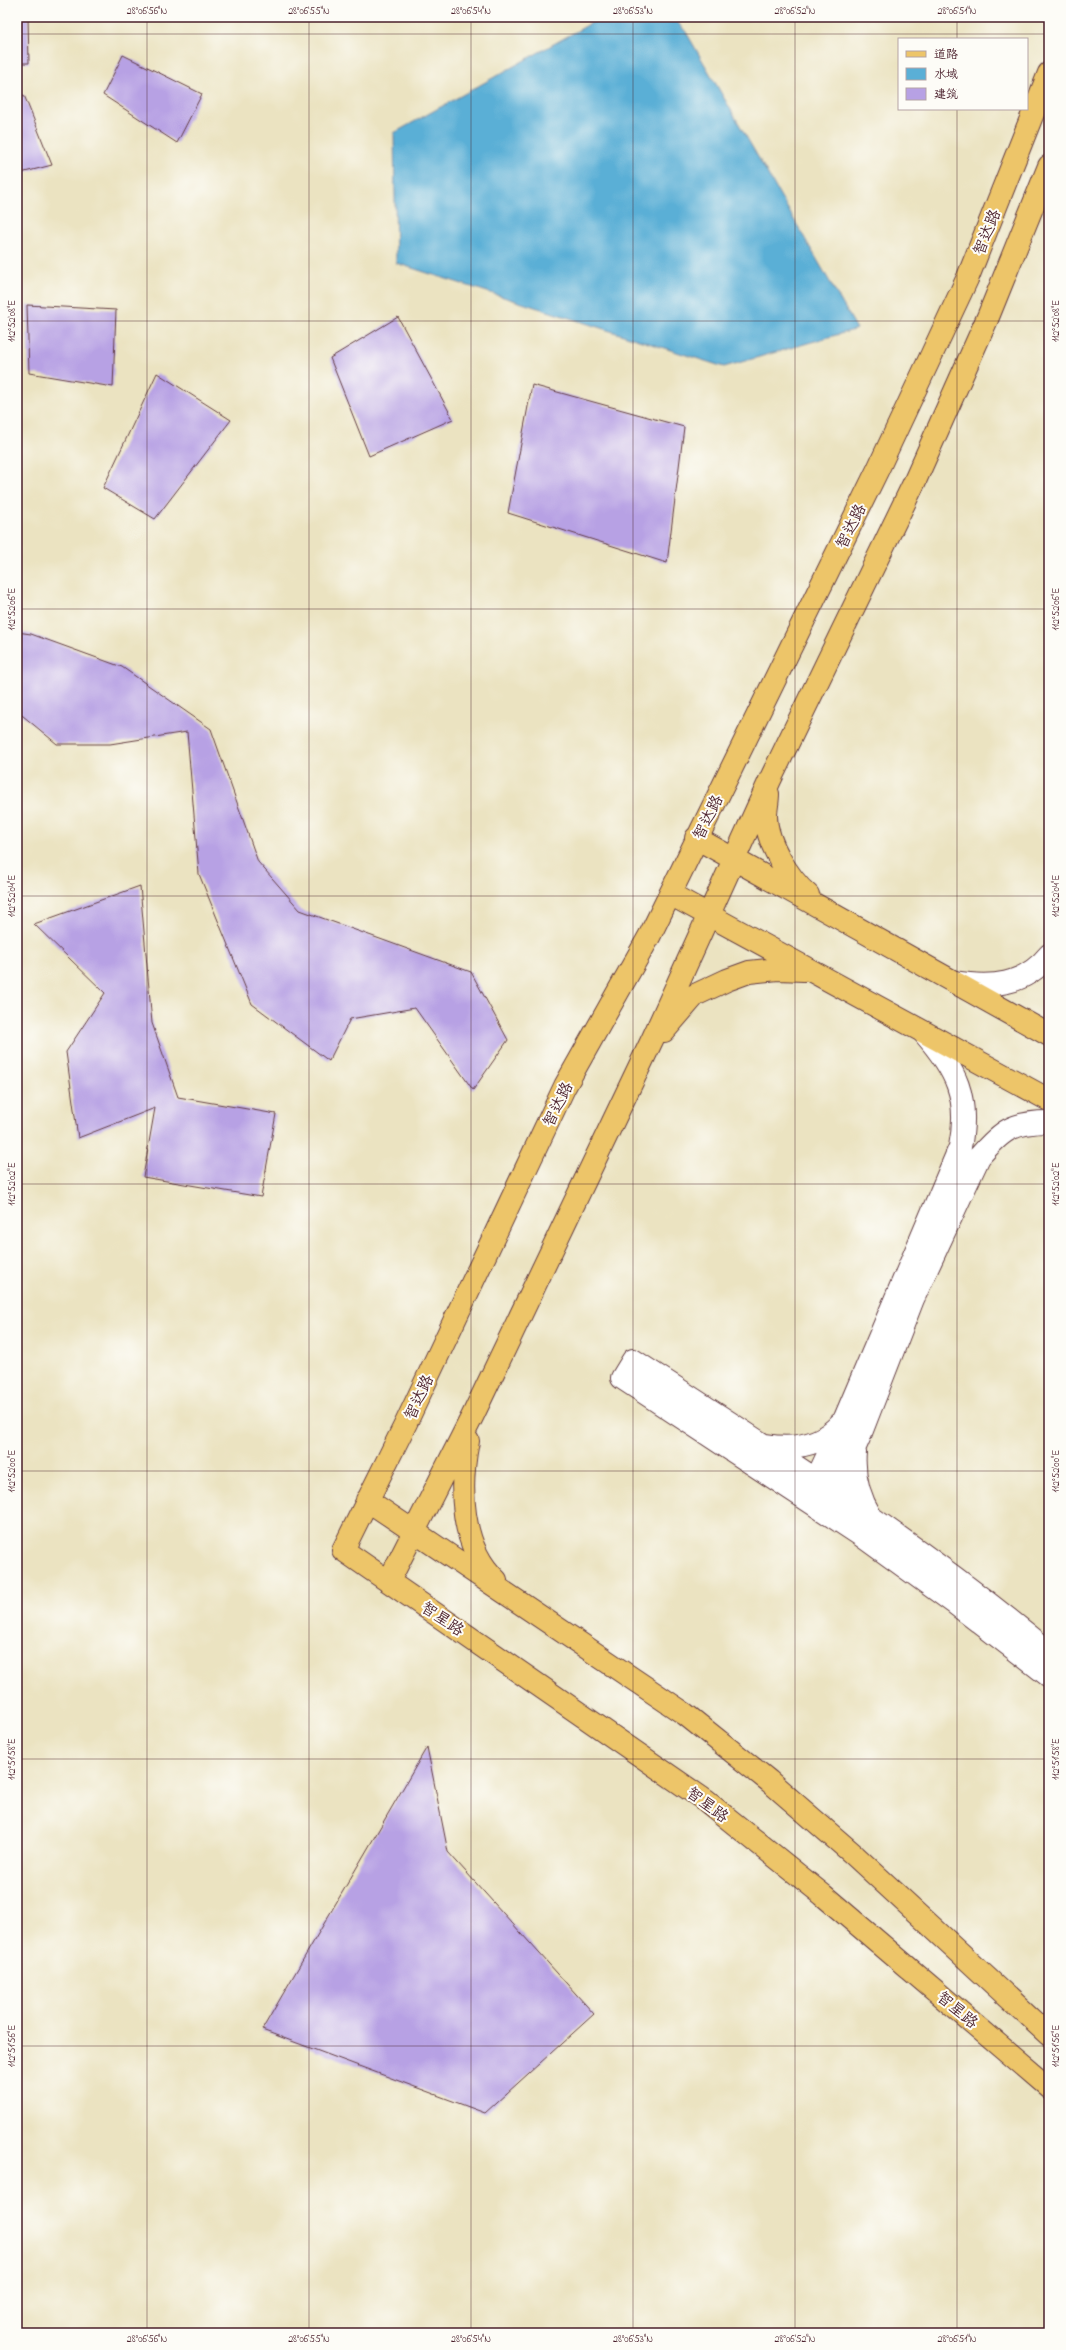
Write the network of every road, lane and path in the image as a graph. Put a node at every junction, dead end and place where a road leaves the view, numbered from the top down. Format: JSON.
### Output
{"nodes":[{"id":1,"x":1047,"y":86,"type":"edge"},
{"id":2,"x":1048,"y":170,"type":"edge"},
{"id":3,"x":770,"y":780,"type":"junction"},
{"id":4,"x":696,"y":838,"type":"junction"},
{"id":5,"x":734,"y":860,"type":"junction"},
{"id":6,"x":670,"y":894,"type":"junction"},
{"id":7,"x":825,"y":911,"type":"junction"},
{"id":8,"x":709,"y":915,"type":"junction"},
{"id":9,"x":1049,"y":955,"type":"edge"},
{"id":10,"x":807,"y":970,"type":"junction"},
{"id":11,"x":954,"y":982,"type":"junction"},
{"id":12,"x":924,"y":1033,"type":"junction"},
{"id":13,"x":1049,"y":1034,"type":"edge"},
{"id":14,"x":642,"y":1061,"type":"junction"},
{"id":15,"x":1049,"y":1100,"type":"edge"},
{"id":16,"x":1049,"y":1122,"type":"edge"},
{"id":17,"x":474,"y":1415,"type":"junction"},
{"id":18,"x":845,"y":1418,"type":"junction"},
{"id":19,"x":763,"y":1444,"type":"junction"},
{"id":20,"x":856,"y":1446,"type":"junction"},
{"id":21,"x":816,"y":1480,"type":"junction"},
{"id":22,"x":835,"y":1492,"type":"junction"},
{"id":23,"x":367,"y":1500,"type":"junction"},
{"id":24,"x":807,"y":1500,"type":"junction"},
{"id":25,"x":826,"y":1512,"type":"junction"},
{"id":26,"x":872,"y":1517,"type":"junction"},
{"id":27,"x":414,"y":1532,"type":"junction"},
{"id":28,"x":343,"y":1550,"type":"joint"},
{"id":29,"x":389,"y":1581,"type":"junction"},
{"id":30,"x":520,"y":1603,"type":"junction"},
{"id":31,"x":1049,"y":1652,"type":"edge"},
{"id":32,"x":1049,"y":1676,"type":"edge"},
{"id":33,"x":1049,"y":2035,"type":"edge"},
{"id":34,"x":1049,"y":2088,"type":"edge"}],
"edges":[{"from":1,"to":4,"type":"main road","name":"智达路"},
{"from":2,"to":3,"type":"main road","name":"智达路"},
{"from":3,"to":5,"type":"main road","name":"智达路"},
{"from":3,"to":7,"type":"main road"},
{"from":4,"to":5,"type":"main road"},
{"from":4,"to":6,"type":"main road","name":"智达路"},
{"from":5,"to":7,"type":"main road"},
{"from":5,"to":8,"type":"main road","name":"智达路"},
{"from":6,"to":8,"type":"main road"},
{"from":6,"to":23,"type":"main road","name":"智达路"},
{"from":7,"to":11,"type":"main road"},
{"from":8,"to":10,"type":"main road"},
{"from":8,"to":14,"type":"main road","name":"智达路"},
{"from":9,"to":11,"type":"street"},
{"from":10,"to":12,"type":"main road"},
{"from":10,"to":14,"type":"main road"},
{"from":11,"to":13,"type":"main road"},
{"from":12,"to":15,"type":"main road"},
{"from":12,"to":18,"type":"street"},
{"from":14,"to":17,"type":"main road","name":"智达路"},
{"from":16,"to":20,"type":"street"},
{"from":17,"to":27,"type":"main road","name":"智达路"},
{"from":17,"to":30,"type":"main road"},
{"from":18,"to":19,"type":"street"},
{"from":18,"to":21,"type":"street"},
{"from":19,"to":21,"type":"street"},
{"from":19,"to":24,"type":"street"},
{"from":20,"to":22,"type":"street"},
{"from":20,"to":26,"type":"street"},
{"from":21,"to":22,"type":"street"},
{"from":21,"to":24,"type":"street"},
{"from":22,"to":25,"type":"street"},
{"from":22,"to":26,"type":"street"},
{"from":23,"to":27,"type":"main road"},
{"from":23,"to":28,"type":"main road","name":"智达路"},
{"from":24,"to":25,"type":"street"},
{"from":25,"to":32,"type":"street"},
{"from":26,"to":31,"type":"street"},
{"from":27,"to":29,"type":"main road","name":"智达路"},
{"from":27,"to":30,"type":"main road"},
{"from":28,"to":29,"type":"main road","name":"智星路"},
{"from":29,"to":34,"type":"main road","name":"智星路"},
{"from":30,"to":33,"type":"main road"}]}
